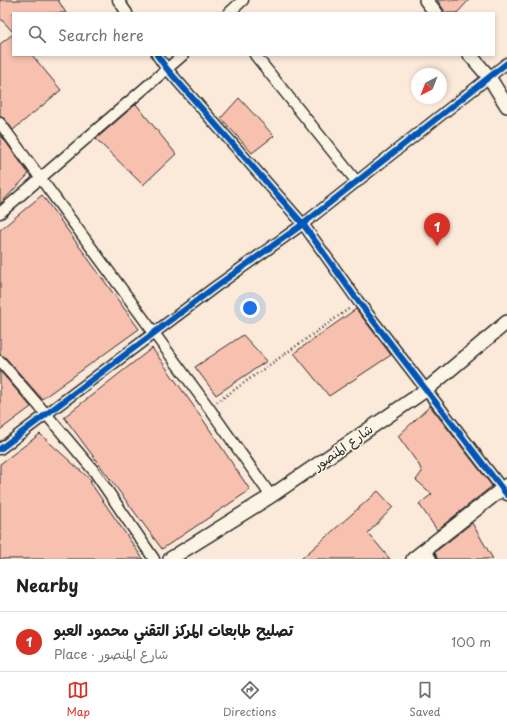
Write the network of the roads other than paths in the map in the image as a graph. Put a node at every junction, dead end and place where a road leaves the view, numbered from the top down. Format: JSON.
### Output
{"nodes":[{"id":1,"x":118,"y":0,"type":"edge"},
{"id":2,"x":243,"y":0,"type":"edge"},
{"id":3,"x":426,"y":0,"type":"edge"},
{"id":4,"x":126,"y":12,"type":"edge"},
{"id":5,"x":230,"y":12,"type":"edge"},
{"id":6,"x":435,"y":12,"type":"edge"},
{"id":7,"x":157,"y":56,"type":"edge"},
{"id":8,"x":182,"y":56,"type":"edge"},
{"id":9,"x":256,"y":56,"type":"edge"},
{"id":10,"x":471,"y":56,"type":"edge"},
{"id":11,"x":507,"y":63,"type":"edge"},
{"id":12,"x":167,"y":69,"type":"junction"},
{"id":13,"x":489,"y":78,"type":"junction"},
{"id":14,"x":507,"y":106,"type":"edge"},
{"id":15,"x":0,"y":123,"type":"edge"},
{"id":16,"x":41,"y":178,"type":"junction"},
{"id":17,"x":357,"y":182,"type":"junction"},
{"id":18,"x":0,"y":213,"type":"edge"},
{"id":19,"x":303,"y":224,"type":"junction"},
{"id":20,"x":507,"y":322,"type":"edge"},
{"id":21,"x":153,"y":334,"type":"junction"},
{"id":22,"x":0,"y":362,"type":"edge"},
{"id":23,"x":426,"y":390,"type":"junction"},
{"id":24,"x":46,"y":414,"type":"junction"},
{"id":25,"x":0,"y":449,"type":"edge"},
{"id":26,"x":505,"y":490,"type":"edge"},
{"id":27,"x":271,"y":496,"type":"junction"},
{"id":28,"x":428,"y":554,"type":"edge"},
{"id":29,"x":154,"y":559,"type":"edge"},
{"id":30,"x":170,"y":559,"type":"edge"},
{"id":31,"x":413,"y":559,"type":"edge"}],
"edges":[{"from":1,"to":4,"type":"street"},
{"from":2,"to":5,"type":"street"},
{"from":3,"to":6,"type":"street"},
{"from":7,"to":12,"type":"street"},
{"from":8,"to":12,"type":"street"},
{"from":9,"to":17,"type":"street"},
{"from":10,"to":13,"type":"street"},
{"from":11,"to":13,"type":"street"},
{"from":12,"to":16,"type":"street"},
{"from":12,"to":19,"type":"street"},
{"from":13,"to":14,"type":"street"},
{"from":13,"to":17,"type":"street"},
{"from":15,"to":16,"type":"street"},
{"from":16,"to":18,"type":"street"},
{"from":16,"to":21,"type":"street"},
{"from":17,"to":19,"type":"street"},
{"from":19,"to":21,"type":"street"},
{"from":19,"to":23,"type":"street"},
{"from":20,"to":23,"type":"street","name":"شارع المنصور"},
{"from":21,"to":24,"type":"street"},
{"from":21,"to":27,"type":"street"},
{"from":22,"to":24,"type":"street"},
{"from":23,"to":26,"type":"street"},
{"from":23,"to":27,"type":"street","name":"شارع المنصور"},
{"from":24,"to":25,"type":"street"},
{"from":24,"to":29,"type":"street"},
{"from":26,"to":28,"type":"street"},
{"from":27,"to":30,"type":"street","name":"شارع المنصور"},
{"from":28,"to":31,"type":"street"}]}
